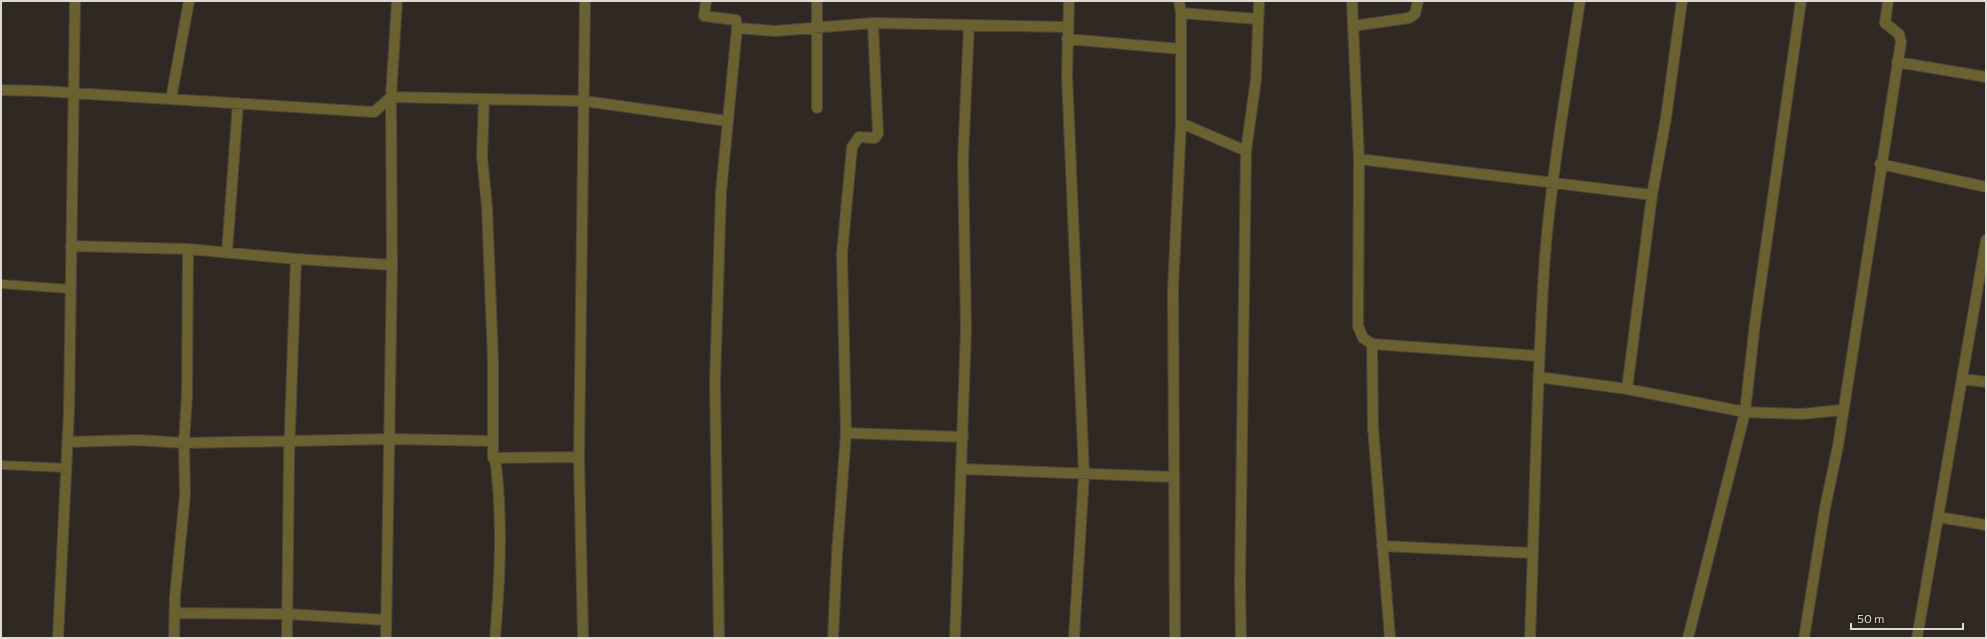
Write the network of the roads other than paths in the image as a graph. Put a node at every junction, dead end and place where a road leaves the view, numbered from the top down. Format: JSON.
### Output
{"nodes":[{"id":1,"x":75,"y":1,"type":"edge"},
{"id":2,"x":189,"y":1,"type":"edge"},
{"id":3,"x":397,"y":1,"type":"edge"},
{"id":4,"x":585,"y":1,"type":"edge"},
{"id":5,"x":706,"y":1,"type":"edge"},
{"id":6,"x":817,"y":1,"type":"edge"},
{"id":7,"x":1069,"y":1,"type":"edge"},
{"id":8,"x":1179,"y":1,"type":"edge"},
{"id":9,"x":1259,"y":1,"type":"edge"},
{"id":10,"x":1352,"y":1,"type":"edge"},
{"id":11,"x":1418,"y":1,"type":"edge"},
{"id":12,"x":1580,"y":1,"type":"edge"},
{"id":13,"x":1681,"y":1,"type":"edge"},
{"id":14,"x":1800,"y":1,"type":"edge"},
{"id":15,"x":1888,"y":1,"type":"edge"},
{"id":16,"x":1181,"y":13,"type":"junction"},
{"id":17,"x":1258,"y":19,"type":"junction"},
{"id":18,"x":873,"y":23,"type":"junction"},
{"id":19,"x":969,"y":25,"type":"junction"},
{"id":20,"x":1353,"y":26,"type":"junction"},
{"id":21,"x":1067,"y":27,"type":"junction"},
{"id":22,"x":737,"y":28,"type":"junction"},
{"id":23,"x":817,"y":28,"type":"junction"},
{"id":24,"x":1067,"y":39,"type":"junction"},
{"id":25,"x":1181,"y":49,"type":"junction"},
{"id":26,"x":1897,"y":62,"type":"junction"},
{"id":27,"x":1986,"y":77,"type":"edge"},
{"id":28,"x":1,"y":90,"type":"edge"},
{"id":29,"x":72,"y":92,"type":"junction"},
{"id":30,"x":391,"y":97,"type":"junction"},
{"id":31,"x":171,"y":99,"type":"junction"},
{"id":32,"x":484,"y":99,"type":"junction"},
{"id":33,"x":584,"y":101,"type":"junction"},
{"id":34,"x":238,"y":103,"type":"junction"},
{"id":35,"x":817,"y":108,"type":"dead end"},
{"id":36,"x":727,"y":122,"type":"junction"},
{"id":37,"x":1181,"y":123,"type":"junction"},
{"id":38,"x":1246,"y":151,"type":"junction"},
{"id":39,"x":1359,"y":159,"type":"junction"},
{"id":40,"x":1880,"y":164,"type":"junction"},
{"id":41,"x":1552,"y":184,"type":"junction"},
{"id":42,"x":1986,"y":187,"type":"edge"},
{"id":43,"x":1652,"y":195,"type":"junction"},
{"id":44,"x":71,"y":246,"type":"junction"},
{"id":45,"x":1985,"y":246,"type":"edge"},
{"id":46,"x":188,"y":249,"type":"junction"},
{"id":47,"x":226,"y":252,"type":"junction"},
{"id":48,"x":296,"y":259,"type":"junction"},
{"id":49,"x":392,"y":265,"type":"junction"},
{"id":50,"x":1,"y":284,"type":"edge"},
{"id":51,"x":70,"y":289,"type":"junction"},
{"id":52,"x":1372,"y":344,"type":"junction"},
{"id":53,"x":1539,"y":356,"type":"junction"},
{"id":54,"x":1538,"y":377,"type":"junction"},
{"id":55,"x":1963,"y":379,"type":"junction"},
{"id":56,"x":1986,"y":382,"type":"edge"},
{"id":57,"x":1627,"y":389,"type":"junction"},
{"id":58,"x":1842,"y":410,"type":"junction"},
{"id":59,"x":1745,"y":412,"type":"junction"},
{"id":60,"x":846,"y":433,"type":"junction"},
{"id":61,"x":963,"y":437,"type":"junction"},
{"id":62,"x":289,"y":440,"type":"junction"},
{"id":63,"x":390,"y":440,"type":"junction"},
{"id":64,"x":493,"y":441,"type":"junction"},
{"id":65,"x":68,"y":442,"type":"junction"},
{"id":66,"x":184,"y":443,"type":"junction"},
{"id":67,"x":579,"y":457,"type":"junction"},
{"id":68,"x":495,"y":458,"type":"junction"},
{"id":69,"x":1,"y":465,"type":"edge"},
{"id":70,"x":67,"y":468,"type":"junction"},
{"id":71,"x":962,"y":469,"type":"junction"},
{"id":72,"x":1084,"y":474,"type":"junction"},
{"id":73,"x":1174,"y":477,"type":"junction"},
{"id":74,"x":1938,"y":517,"type":"junction"},
{"id":75,"x":1986,"y":525,"type":"edge"},
{"id":76,"x":1382,"y":546,"type":"junction"},
{"id":77,"x":1533,"y":553,"type":"junction"},
{"id":78,"x":175,"y":613,"type":"junction"},
{"id":79,"x":287,"y":614,"type":"junction"},
{"id":80,"x":386,"y":620,"type":"junction"},
{"id":81,"x":58,"y":638,"type":"edge"},
{"id":82,"x":174,"y":638,"type":"edge"},
{"id":83,"x":287,"y":638,"type":"edge"},
{"id":84,"x":386,"y":638,"type":"edge"},
{"id":85,"x":494,"y":638,"type":"edge"},
{"id":86,"x":583,"y":638,"type":"edge"},
{"id":87,"x":719,"y":638,"type":"edge"},
{"id":88,"x":833,"y":638,"type":"edge"},
{"id":89,"x":955,"y":638,"type":"edge"},
{"id":90,"x":1074,"y":638,"type":"edge"},
{"id":91,"x":1175,"y":638,"type":"edge"},
{"id":92,"x":1240,"y":638,"type":"edge"},
{"id":93,"x":1390,"y":638,"type":"edge"},
{"id":94,"x":1530,"y":638,"type":"edge"},
{"id":95,"x":1688,"y":638,"type":"edge"},
{"id":96,"x":1804,"y":638,"type":"edge"},
{"id":97,"x":1917,"y":638,"type":"edge"}],
"edges":[{"from":1,"to":29,"type":"street"},
{"from":2,"to":31,"type":"street"},
{"from":3,"to":30,"type":"street"},
{"from":4,"to":33,"type":"street"},
{"from":5,"to":22,"type":"street"},
{"from":6,"to":23,"type":"street"},
{"from":7,"to":21,"type":"street"},
{"from":8,"to":16,"type":"street"},
{"from":9,"to":17,"type":"street"},
{"from":10,"to":20,"type":"street"},
{"from":11,"to":20,"type":"street"},
{"from":12,"to":41,"type":"street"},
{"from":13,"to":43,"type":"street"},
{"from":14,"to":59,"type":"street"},
{"from":15,"to":26,"type":"street"},
{"from":16,"to":17,"type":"street"},
{"from":16,"to":25,"type":"street"},
{"from":17,"to":38,"type":"street"},
{"from":18,"to":19,"type":"street"},
{"from":18,"to":23,"type":"street"},
{"from":18,"to":60,"type":"street"},
{"from":19,"to":21,"type":"street"},
{"from":19,"to":61,"type":"street"},
{"from":20,"to":39,"type":"street"},
{"from":21,"to":24,"type":"street"},
{"from":22,"to":23,"type":"street"},
{"from":22,"to":36,"type":"street"},
{"from":23,"to":35,"type":"street"},
{"from":24,"to":25,"type":"street"},
{"from":24,"to":72,"type":"street"},
{"from":25,"to":37,"type":"street"},
{"from":26,"to":27,"type":"street"},
{"from":26,"to":40,"type":"street"},
{"from":28,"to":29,"type":"street"},
{"from":29,"to":31,"type":"street"},
{"from":29,"to":44,"type":"street"},
{"from":30,"to":32,"type":"street"},
{"from":30,"to":34,"type":"street"},
{"from":30,"to":49,"type":"street"},
{"from":31,"to":34,"type":"street"},
{"from":32,"to":33,"type":"street"},
{"from":32,"to":64,"type":"street"},
{"from":33,"to":36,"type":"street"},
{"from":33,"to":67,"type":"street"},
{"from":34,"to":47,"type":"street"},
{"from":36,"to":87,"type":"street"},
{"from":37,"to":38,"type":"street"},
{"from":37,"to":73,"type":"street"},
{"from":38,"to":92,"type":"street"},
{"from":39,"to":41,"type":"street"},
{"from":39,"to":52,"type":"street"},
{"from":40,"to":42,"type":"street"},
{"from":40,"to":58,"type":"street"},
{"from":41,"to":43,"type":"street"},
{"from":41,"to":53,"type":"street"},
{"from":43,"to":57,"type":"street"},
{"from":44,"to":46,"type":"street"},
{"from":44,"to":51,"type":"street"},
{"from":45,"to":55,"type":"street"},
{"from":46,"to":47,"type":"street"},
{"from":46,"to":66,"type":"street"},
{"from":47,"to":48,"type":"street"},
{"from":48,"to":49,"type":"street"},
{"from":48,"to":62,"type":"street"},
{"from":49,"to":63,"type":"street"},
{"from":50,"to":51,"type":"lane"},
{"from":51,"to":65,"type":"street"},
{"from":52,"to":53,"type":"street"},
{"from":52,"to":76,"type":"street"},
{"from":53,"to":54,"type":"street"},
{"from":54,"to":57,"type":"street"},
{"from":54,"to":77,"type":"street"},
{"from":55,"to":56,"type":"street"},
{"from":55,"to":74,"type":"street"},
{"from":57,"to":59,"type":"street"},
{"from":58,"to":59,"type":"street"},
{"from":58,"to":96,"type":"street"},
{"from":59,"to":95,"type":"street"},
{"from":60,"to":61,"type":"street"},
{"from":60,"to":88,"type":"street"},
{"from":61,"to":71,"type":"street"},
{"from":62,"to":63,"type":"street"},
{"from":62,"to":66,"type":"street"},
{"from":62,"to":79,"type":"street"},
{"from":63,"to":64,"type":"street"},
{"from":63,"to":80,"type":"street"},
{"from":64,"to":68,"type":"street"},
{"from":65,"to":66,"type":"street"},
{"from":65,"to":70,"type":"street"},
{"from":66,"to":78,"type":"street"},
{"from":67,"to":68,"type":"street"},
{"from":67,"to":86,"type":"street"},
{"from":68,"to":85,"type":"street"},
{"from":69,"to":70,"type":"lane"},
{"from":70,"to":81,"type":"street"},
{"from":71,"to":72,"type":"street"},
{"from":71,"to":89,"type":"street"},
{"from":72,"to":73,"type":"street"},
{"from":72,"to":90,"type":"street"},
{"from":73,"to":91,"type":"street"},
{"from":74,"to":75,"type":"street"},
{"from":74,"to":97,"type":"street"},
{"from":76,"to":77,"type":"street"},
{"from":76,"to":93,"type":"street"},
{"from":77,"to":94,"type":"street"},
{"from":78,"to":79,"type":"street"},
{"from":78,"to":82,"type":"street"},
{"from":79,"to":80,"type":"street"},
{"from":79,"to":83,"type":"street"},
{"from":80,"to":84,"type":"street"}]}
